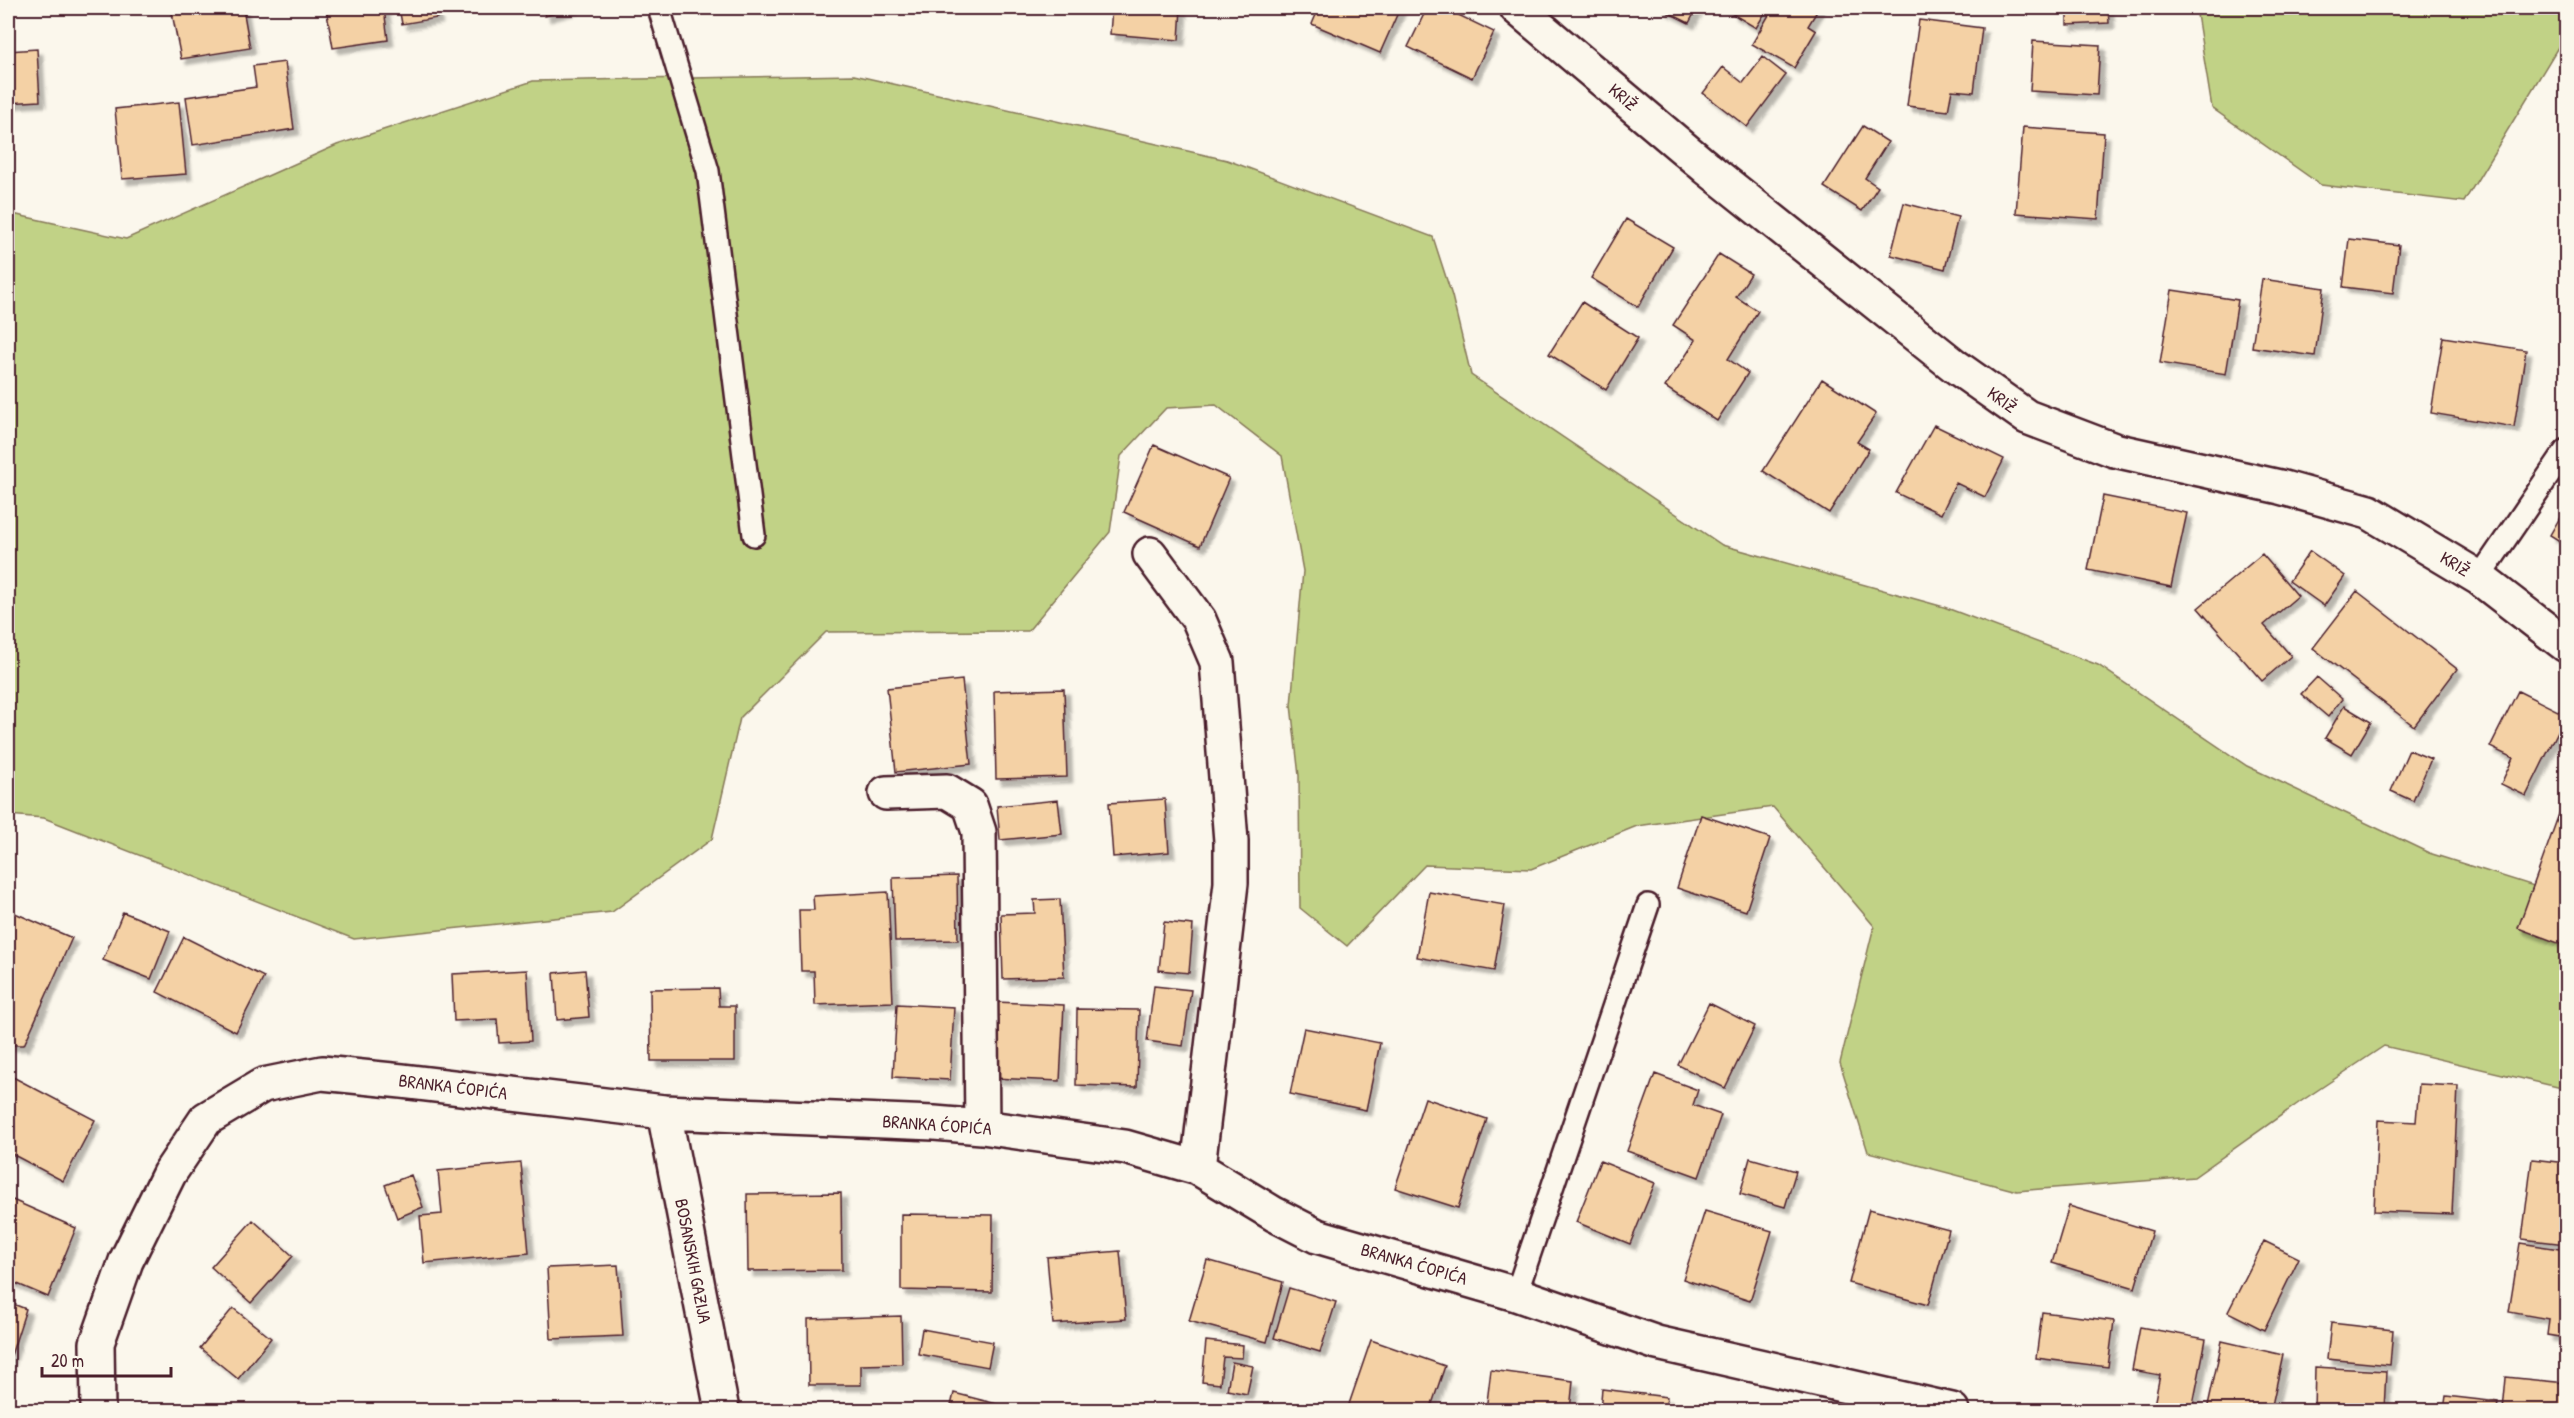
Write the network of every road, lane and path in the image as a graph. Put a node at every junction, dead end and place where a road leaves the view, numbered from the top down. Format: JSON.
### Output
{"nodes":[{"id":1,"x":659,"y":8,"type":"edge"},
{"id":2,"x":1517,"y":8,"type":"edge"},
{"id":3,"x":2566,"y":450,"type":"edge"},
{"id":4,"x":754,"y":536,"type":"dead end"},
{"id":5,"x":1149,"y":554,"type":"dead end"},
{"id":6,"x":2479,"y":578,"type":"junction"},
{"id":7,"x":2566,"y":645,"type":"edge"},
{"id":8,"x":886,"y":794,"type":"dead end"},
{"id":9,"x":1648,"y":905,"type":"dead end"},
{"id":10,"x":664,"y":1112,"type":"junction"},
{"id":11,"x":982,"y":1127,"type":"junction"},
{"id":12,"x":1197,"y":1168,"type":"junction"},
{"id":13,"x":1516,"y":1294,"type":"junction"},
{"id":14,"x":98,"y":1410,"type":"edge"},
{"id":15,"x":722,"y":1410,"type":"edge"},
{"id":16,"x":1952,"y":1410,"type":"edge"}],
"edges":[{"from":1,"to":4,"type":"lane"},
{"from":2,"to":6,"type":"street","name":"KRIŽ"},
{"from":3,"to":6,"type":"lane"},
{"from":5,"to":12,"type":"street"},
{"from":6,"to":7,"type":"street","name":"KRIŽ"},
{"from":8,"to":11,"type":"street"},
{"from":9,"to":13,"type":"lane"},
{"from":10,"to":11,"type":"street","name":"BRANKA ĆOPIĆA"},
{"from":10,"to":14,"type":"street","name":"BRANKA ĆOPIĆA"},
{"from":10,"to":15,"type":"street","name":"BOSANSKIH GAZIJA"},
{"from":11,"to":12,"type":"street","name":"BRANKA ĆOPIĆA"},
{"from":12,"to":13,"type":"street","name":"BRANKA ĆOPIĆA"},
{"from":13,"to":16,"type":"street","name":"BRANKA ĆOPIĆA"}]}
